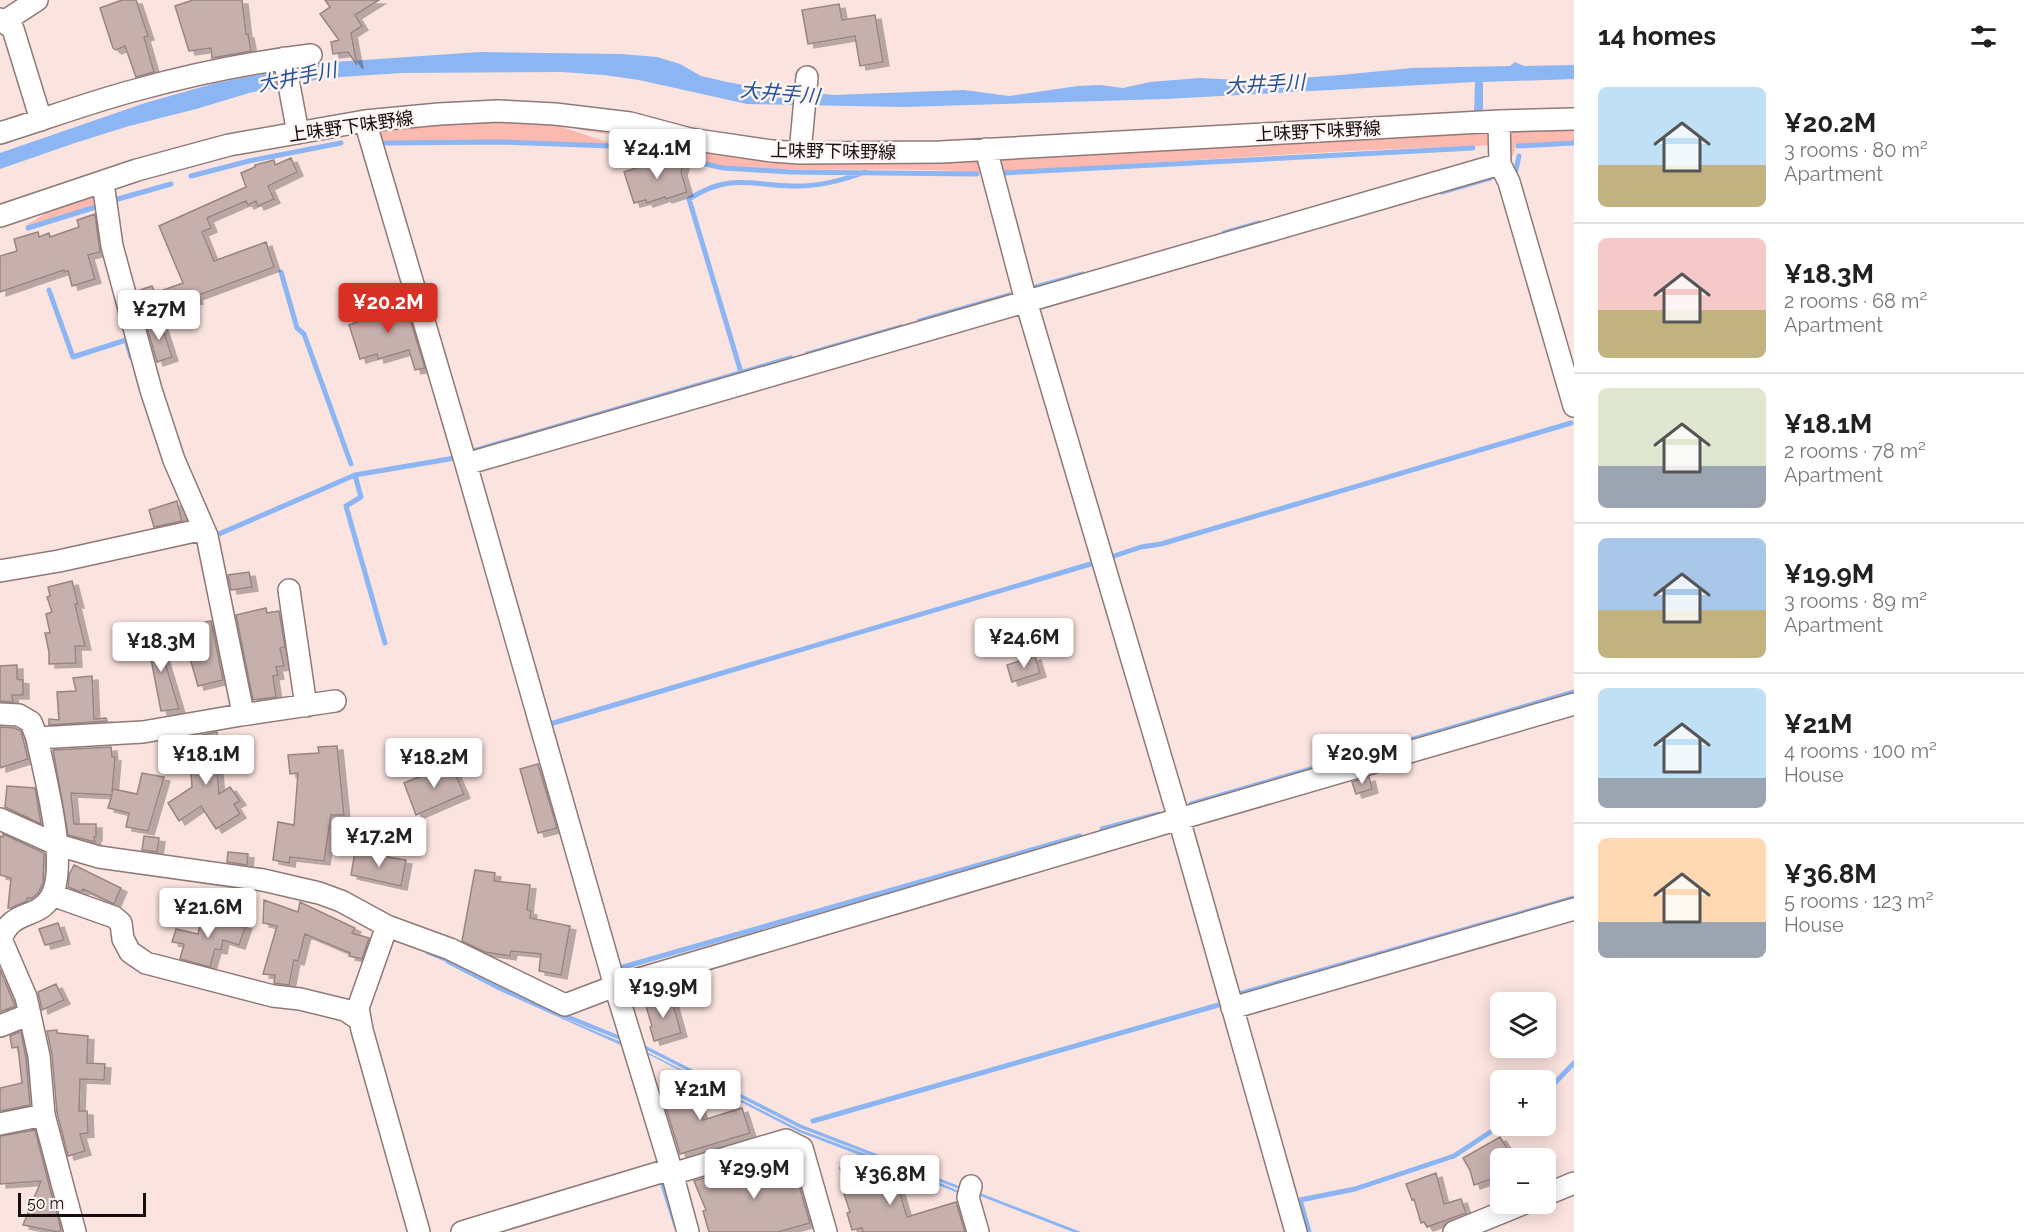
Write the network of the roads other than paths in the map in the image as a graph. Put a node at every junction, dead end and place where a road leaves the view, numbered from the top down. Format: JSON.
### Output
{"nodes":[{"id":1,"x":37,"y":0,"type":"edge"},
{"id":2,"x":2,"y":20,"type":"edge"},
{"id":3,"x":312,"y":55,"type":"dead end"},
{"id":4,"x":285,"y":61,"type":"junction"},
{"id":5,"x":807,"y":77,"type":"dead end"},
{"id":6,"x":1574,"y":119,"type":"edge"},
{"id":7,"x":41,"y":120,"type":"junction"},
{"id":8,"x":365,"y":121,"type":"junction"},
{"id":9,"x":1499,"y":121,"type":"junction"},
{"id":10,"x":297,"y":127,"type":"junction"},
{"id":11,"x":0,"y":134,"type":"edge"},
{"id":12,"x":801,"y":145,"type":"junction"},
{"id":13,"x":986,"y":149,"type":"junction"},
{"id":14,"x":1500,"y":164,"type":"junction"},
{"id":15,"x":103,"y":183,"type":"junction"},
{"id":16,"x":0,"y":216,"type":"edge"},
{"id":17,"x":1026,"y":301,"type":"junction"},
{"id":18,"x":1574,"y":406,"type":"edge"},
{"id":19,"x":466,"y":464,"type":"junction"},
{"id":20,"x":204,"y":529,"type":"junction"},
{"id":21,"x":0,"y":571,"type":"edge"},
{"id":22,"x":289,"y":590,"type":"dead end"},
{"id":23,"x":335,"y":701,"type":"dead end"},
{"id":24,"x":1574,"y":704,"type":"edge"},
{"id":25,"x":306,"y":706,"type":"junction"},
{"id":26,"x":0,"y":714,"type":"edge"},
{"id":27,"x":241,"y":716,"type":"junction"},
{"id":28,"x":37,"y":738,"type":"junction"},
{"id":29,"x":0,"y":819,"type":"edge"},
{"id":30,"x":1179,"y":819,"type":"junction"},
{"id":31,"x":58,"y":845,"type":"junction"},
{"id":32,"x":52,"y":895,"type":"junction"},
{"id":33,"x":1574,"y":909,"type":"edge"},
{"id":34,"x":5,"y":920,"type":"edge"},
{"id":35,"x":387,"y":926,"type":"junction"},
{"id":36,"x":615,"y":986,"type":"junction"},
{"id":37,"x":1232,"y":1008,"type":"junction"},
{"id":38,"x":30,"y":1014,"type":"junction"},
{"id":39,"x":360,"y":1020,"type":"junction"},
{"id":40,"x":0,"y":1026,"type":"edge"},
{"id":41,"x":44,"y":1115,"type":"junction"},
{"id":42,"x":0,"y":1124,"type":"edge"},
{"id":43,"x":672,"y":1171,"type":"junction"},
{"id":44,"x":1574,"y":1183,"type":"edge"},
{"id":45,"x":971,"y":1186,"type":"dead end"},
{"id":46,"x":1556,"y":1190,"type":"edge"},
{"id":47,"x":1498,"y":1214,"type":"edge"},
{"id":48,"x":75,"y":1232,"type":"edge"},
{"id":49,"x":419,"y":1232,"type":"edge"},
{"id":50,"x":462,"y":1232,"type":"edge"},
{"id":51,"x":688,"y":1232,"type":"edge"},
{"id":52,"x":826,"y":1232,"type":"edge"},
{"id":53,"x":978,"y":1232,"type":"edge"},
{"id":54,"x":1296,"y":1232,"type":"edge"},
{"id":55,"x":1454,"y":1232,"type":"edge"}],
"edges":[{"from":1,"to":2,"type":"street"},
{"from":2,"to":7,"type":"street"},
{"from":3,"to":4,"type":"street"},
{"from":4,"to":7,"type":"street"},
{"from":4,"to":10,"type":"street"},
{"from":5,"to":12,"type":"street"},
{"from":6,"to":9,"type":"street","name":"上味野下味野線"},
{"from":7,"to":11,"type":"street"},
{"from":8,"to":10,"type":"street","name":"上味野下味野線"},
{"from":8,"to":12,"type":"street","name":"上味野下味野線"},
{"from":8,"to":19,"type":"street"},
{"from":9,"to":13,"type":"street","name":"上味野下味野線"},
{"from":9,"to":14,"type":"street"},
{"from":10,"to":15,"type":"street","name":"上味野下味野線"},
{"from":12,"to":13,"type":"street","name":"上味野下味野線"},
{"from":13,"to":17,"type":"street"},
{"from":14,"to":17,"type":"street"},
{"from":14,"to":18,"type":"street"},
{"from":15,"to":16,"type":"street","name":"上味野下味野線"},
{"from":15,"to":20,"type":"street"},
{"from":17,"to":19,"type":"street"},
{"from":17,"to":30,"type":"street"},
{"from":19,"to":36,"type":"street"},
{"from":20,"to":21,"type":"street"},
{"from":20,"to":27,"type":"street"},
{"from":22,"to":25,"type":"street"},
{"from":23,"to":25,"type":"street"},
{"from":24,"to":30,"type":"street"},
{"from":25,"to":27,"type":"street"},
{"from":26,"to":28,"type":"street"},
{"from":27,"to":28,"type":"street"},
{"from":28,"to":31,"type":"street"},
{"from":29,"to":31,"type":"street"},
{"from":30,"to":36,"type":"street"},
{"from":30,"to":37,"type":"street"},
{"from":31,"to":32,"type":"street"},
{"from":31,"to":35,"type":"street"},
{"from":32,"to":34,"type":"street"},
{"from":32,"to":39,"type":"street"},
{"from":33,"to":37,"type":"street"},
{"from":34,"to":38,"type":"street"},
{"from":35,"to":36,"type":"street"},
{"from":35,"to":39,"type":"street"},
{"from":36,"to":43,"type":"street"},
{"from":37,"to":54,"type":"street"},
{"from":38,"to":40,"type":"street"},
{"from":38,"to":41,"type":"street"},
{"from":39,"to":49,"type":"street"},
{"from":41,"to":42,"type":"street"},
{"from":41,"to":48,"type":"street"},
{"from":43,"to":50,"type":"street"},
{"from":43,"to":51,"type":"street"},
{"from":43,"to":52,"type":"street"},
{"from":44,"to":46,"type":"street"},
{"from":45,"to":53,"type":"street"},
{"from":47,"to":55,"type":"street"}]}
